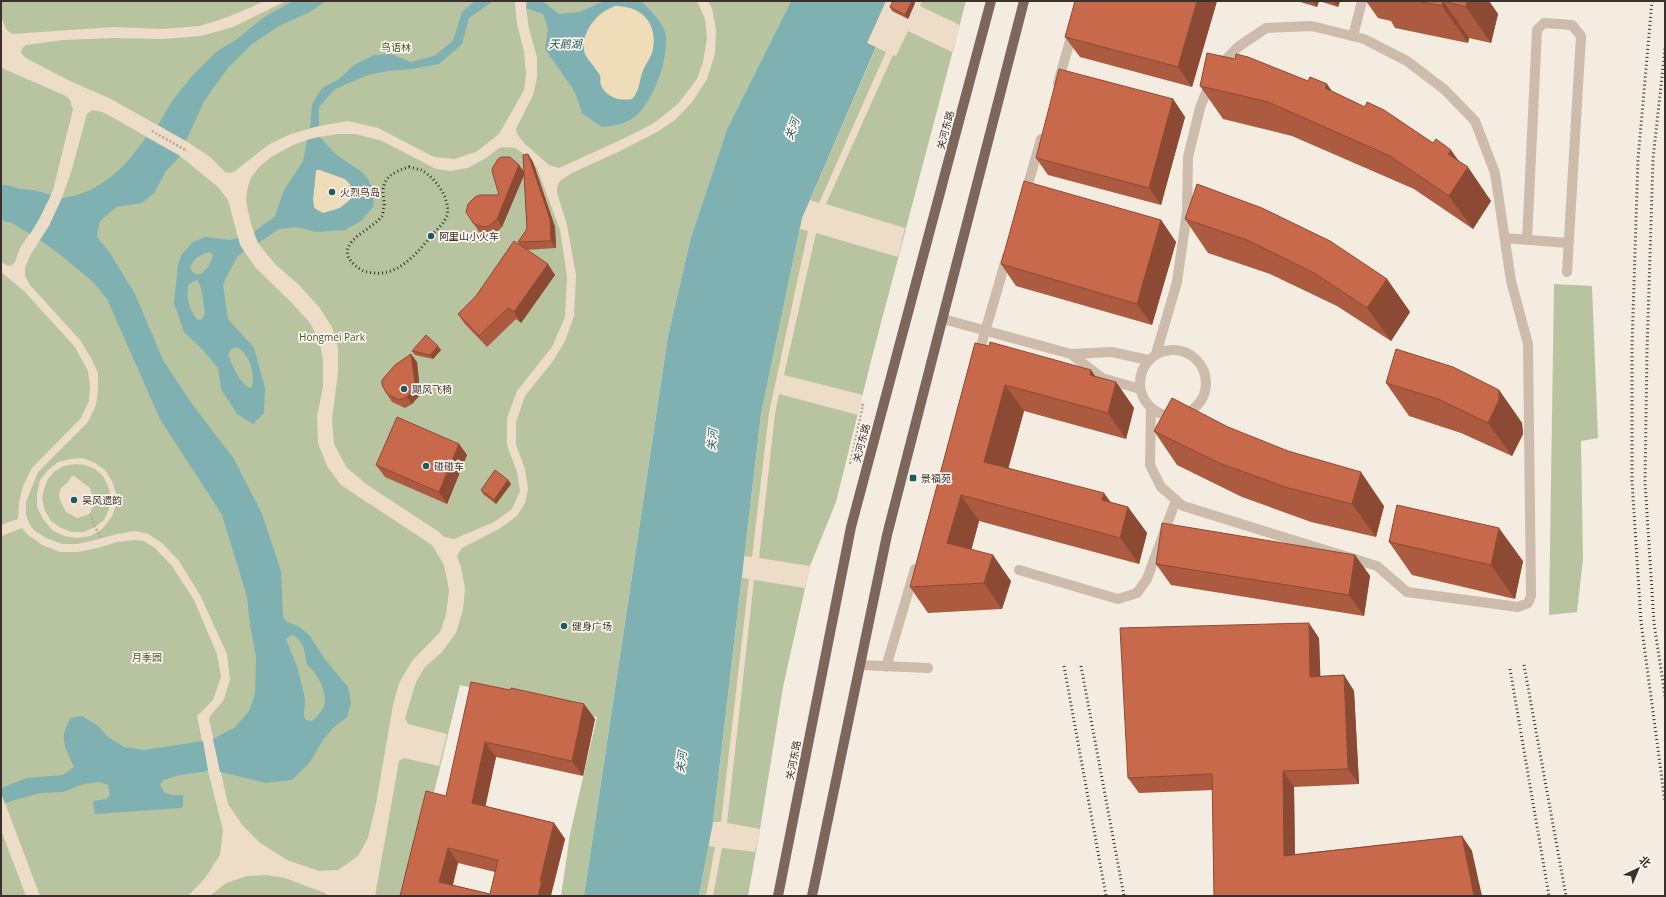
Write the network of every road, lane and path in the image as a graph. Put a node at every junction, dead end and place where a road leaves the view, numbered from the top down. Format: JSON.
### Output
{"nodes":[{"id":1,"x":991,"y":1,"type":"edge"},
{"id":2,"x":1024,"y":1,"type":"edge"},
{"id":3,"x":1362,"y":1,"type":"edge"},
{"id":4,"x":1076,"y":21,"type":"edge"},
{"id":5,"x":1353,"y":36,"type":"junction"},
{"id":6,"x":1054,"y":94,"type":"edge"},
{"id":7,"x":152,"y":131,"type":"dead end"},
{"id":8,"x":1044,"y":132,"type":"edge"},
{"id":9,"x":187,"y":151,"type":"dead end"},
{"id":10,"x":1022,"y":207,"type":"edge"},
{"id":11,"x":1505,"y":238,"type":"junction"},
{"id":12,"x":1527,"y":240,"type":"junction"},
{"id":13,"x":1568,"y":243,"type":"junction"},
{"id":14,"x":1011,"y":244,"type":"edge"},
{"id":15,"x":1567,"y":272,"type":"dead end"},
{"id":16,"x":943,"y":319,"type":"junction"},
{"id":17,"x":986,"y":331,"type":"junction"},
{"id":18,"x":1071,"y":354,"type":"junction"},
{"id":19,"x":1156,"y":354,"type":"junction"},
{"id":20,"x":1148,"y":360,"type":"junction"},
{"id":21,"x":974,"y":369,"type":"edge"},
{"id":22,"x":1140,"y":390,"type":"junction"},
{"id":23,"x":860,"y":404,"type":"dead end"},
{"id":24,"x":1151,"y":408,"type":"junction"},
{"id":25,"x":850,"y":464,"type":"dead end"},
{"id":26,"x":1176,"y":500,"type":"junction"},
{"id":27,"x":90,"y":514,"type":"dead end"},
{"id":28,"x":102,"y":539,"type":"dead end"},
{"id":29,"x":918,"y":560,"type":"edge"},
{"id":30,"x":1019,"y":570,"type":"dead end"},
{"id":31,"x":860,"y":665,"type":"junction"},
{"id":32,"x":886,"y":667,"type":"junction"},
{"id":33,"x":928,"y":668,"type":"dead end"},
{"id":34,"x":4,"y":839,"type":"dead end"},
{"id":35,"x":1,"y":841,"type":"edge"},
{"id":36,"x":778,"y":896,"type":"edge"},
{"id":37,"x":812,"y":896,"type":"edge"}],
"edges":[{"from":1,"to":36,"type":"main road","name":"关河东路"},
{"from":2,"to":16,"type":"main road"},
{"from":3,"to":5,"type":"lane"},
{"from":4,"to":6,"type":"lane"},
{"from":5,"to":11,"type":"lane"},
{"from":5,"to":19,"type":"lane"},
{"from":7,"to":9,"type":"path"},
{"from":8,"to":10,"type":"lane"},
{"from":11,"to":12,"type":"lane"},
{"from":11,"to":26,"type":"lane"},
{"from":12,"to":13,"type":"lane"},
{"from":12,"to":13,"type":"lane"},
{"from":13,"to":15,"type":"lane"},
{"from":14,"to":17,"type":"lane"},
{"from":16,"to":17,"type":"lane"},
{"from":16,"to":31,"type":"main road"},
{"from":17,"to":18,"type":"lane"},
{"from":17,"to":21,"type":"lane"},
{"from":18,"to":20,"type":"lane"},
{"from":18,"to":22,"type":"lane"},
{"from":19,"to":20,"type":"lane"},
{"from":19,"to":24,"type":"lane"},
{"from":20,"to":22,"type":"lane"},
{"from":22,"to":24,"type":"lane"},
{"from":23,"to":25,"type":"path"},
{"from":24,"to":26,"type":"lane"},
{"from":26,"to":30,"type":"lane"},
{"from":27,"to":28,"type":"path"},
{"from":29,"to":32,"type":"lane"},
{"from":31,"to":32,"type":"lane"},
{"from":31,"to":37,"type":"main road"},
{"from":32,"to":33,"type":"lane"},
{"from":34,"to":35,"type":"path"}]}
